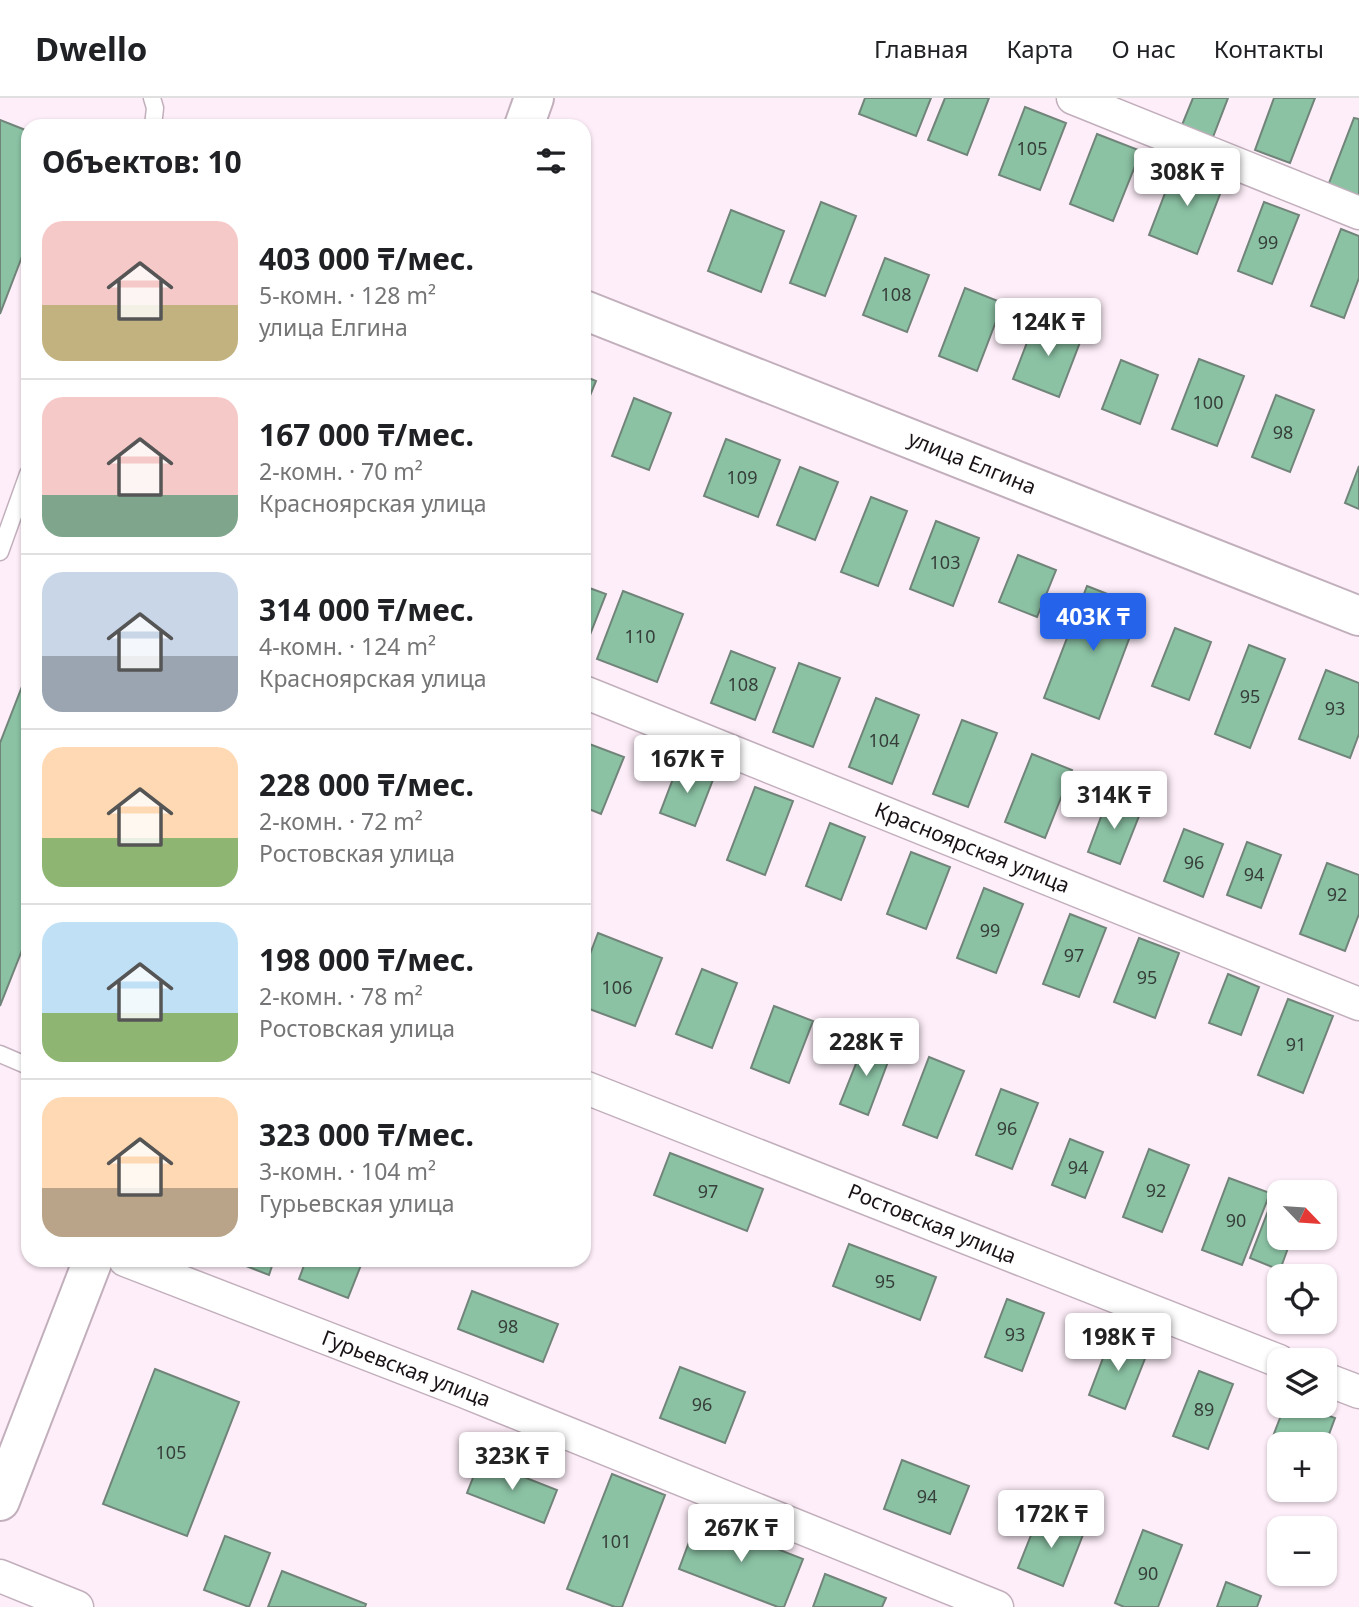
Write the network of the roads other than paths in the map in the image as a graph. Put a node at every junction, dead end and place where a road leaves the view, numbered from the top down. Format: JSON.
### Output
{"nodes":[{"id":1,"x":152,"y":98,"type":"edge"},
{"id":2,"x":534,"y":98,"type":"edge"},
{"id":3,"x":1073,"y":98,"type":"edge"},
{"id":4,"x":154,"y":119,"type":"edge"},
{"id":5,"x":526,"y":119,"type":"edge"},
{"id":6,"x":1359,"y":213,"type":"edge"},
{"id":7,"x":591,"y":313,"type":"edge"},
{"id":8,"x":21,"y":494,"type":"edge"},
{"id":9,"x":0,"y":552,"type":"edge"},
{"id":10,"x":1359,"y":616,"type":"edge"},
{"id":11,"x":591,"y":695,"type":"edge"},
{"id":12,"x":1359,"y":1004,"type":"edge"},
{"id":13,"x":0,"y":1054,"type":"edge"},
{"id":14,"x":21,"y":1063,"type":"edge"},
{"id":15,"x":591,"y":1090,"type":"edge"},
{"id":16,"x":90,"y":1267,"type":"edge"},
{"id":17,"x":143,"y":1267,"type":"edge"},
{"id":18,"x":1267,"y":1356,"type":"edge"},
{"id":19,"x":1337,"y":1384,"type":"edge"},
{"id":20,"x":1359,"y":1392,"type":"edge"},
{"id":21,"x":0,"y":1501,"type":"edge"},
{"id":22,"x":0,"y":1576,"type":"edge"},
{"id":23,"x":77,"y":1607,"type":"edge"},
{"id":24,"x":997,"y":1607,"type":"edge"}],
"edges":[{"from":1,"to":4,"type":"lane"},
{"from":2,"to":5,"type":"street"},
{"from":3,"to":6,"type":"street"},
{"from":7,"to":10,"type":"street","name":"улица Елгина"},
{"from":8,"to":9,"type":"lane"},
{"from":11,"to":12,"type":"street","name":"Красноярская улица"},
{"from":13,"to":14,"type":"lane"},
{"from":15,"to":18,"type":"street","name":"Ростовская улица"},
{"from":16,"to":21,"type":"street"},
{"from":17,"to":24,"type":"street","name":"Гурьевская улица"},
{"from":19,"to":20,"type":"street"},
{"from":22,"to":23,"type":"street"}]}
